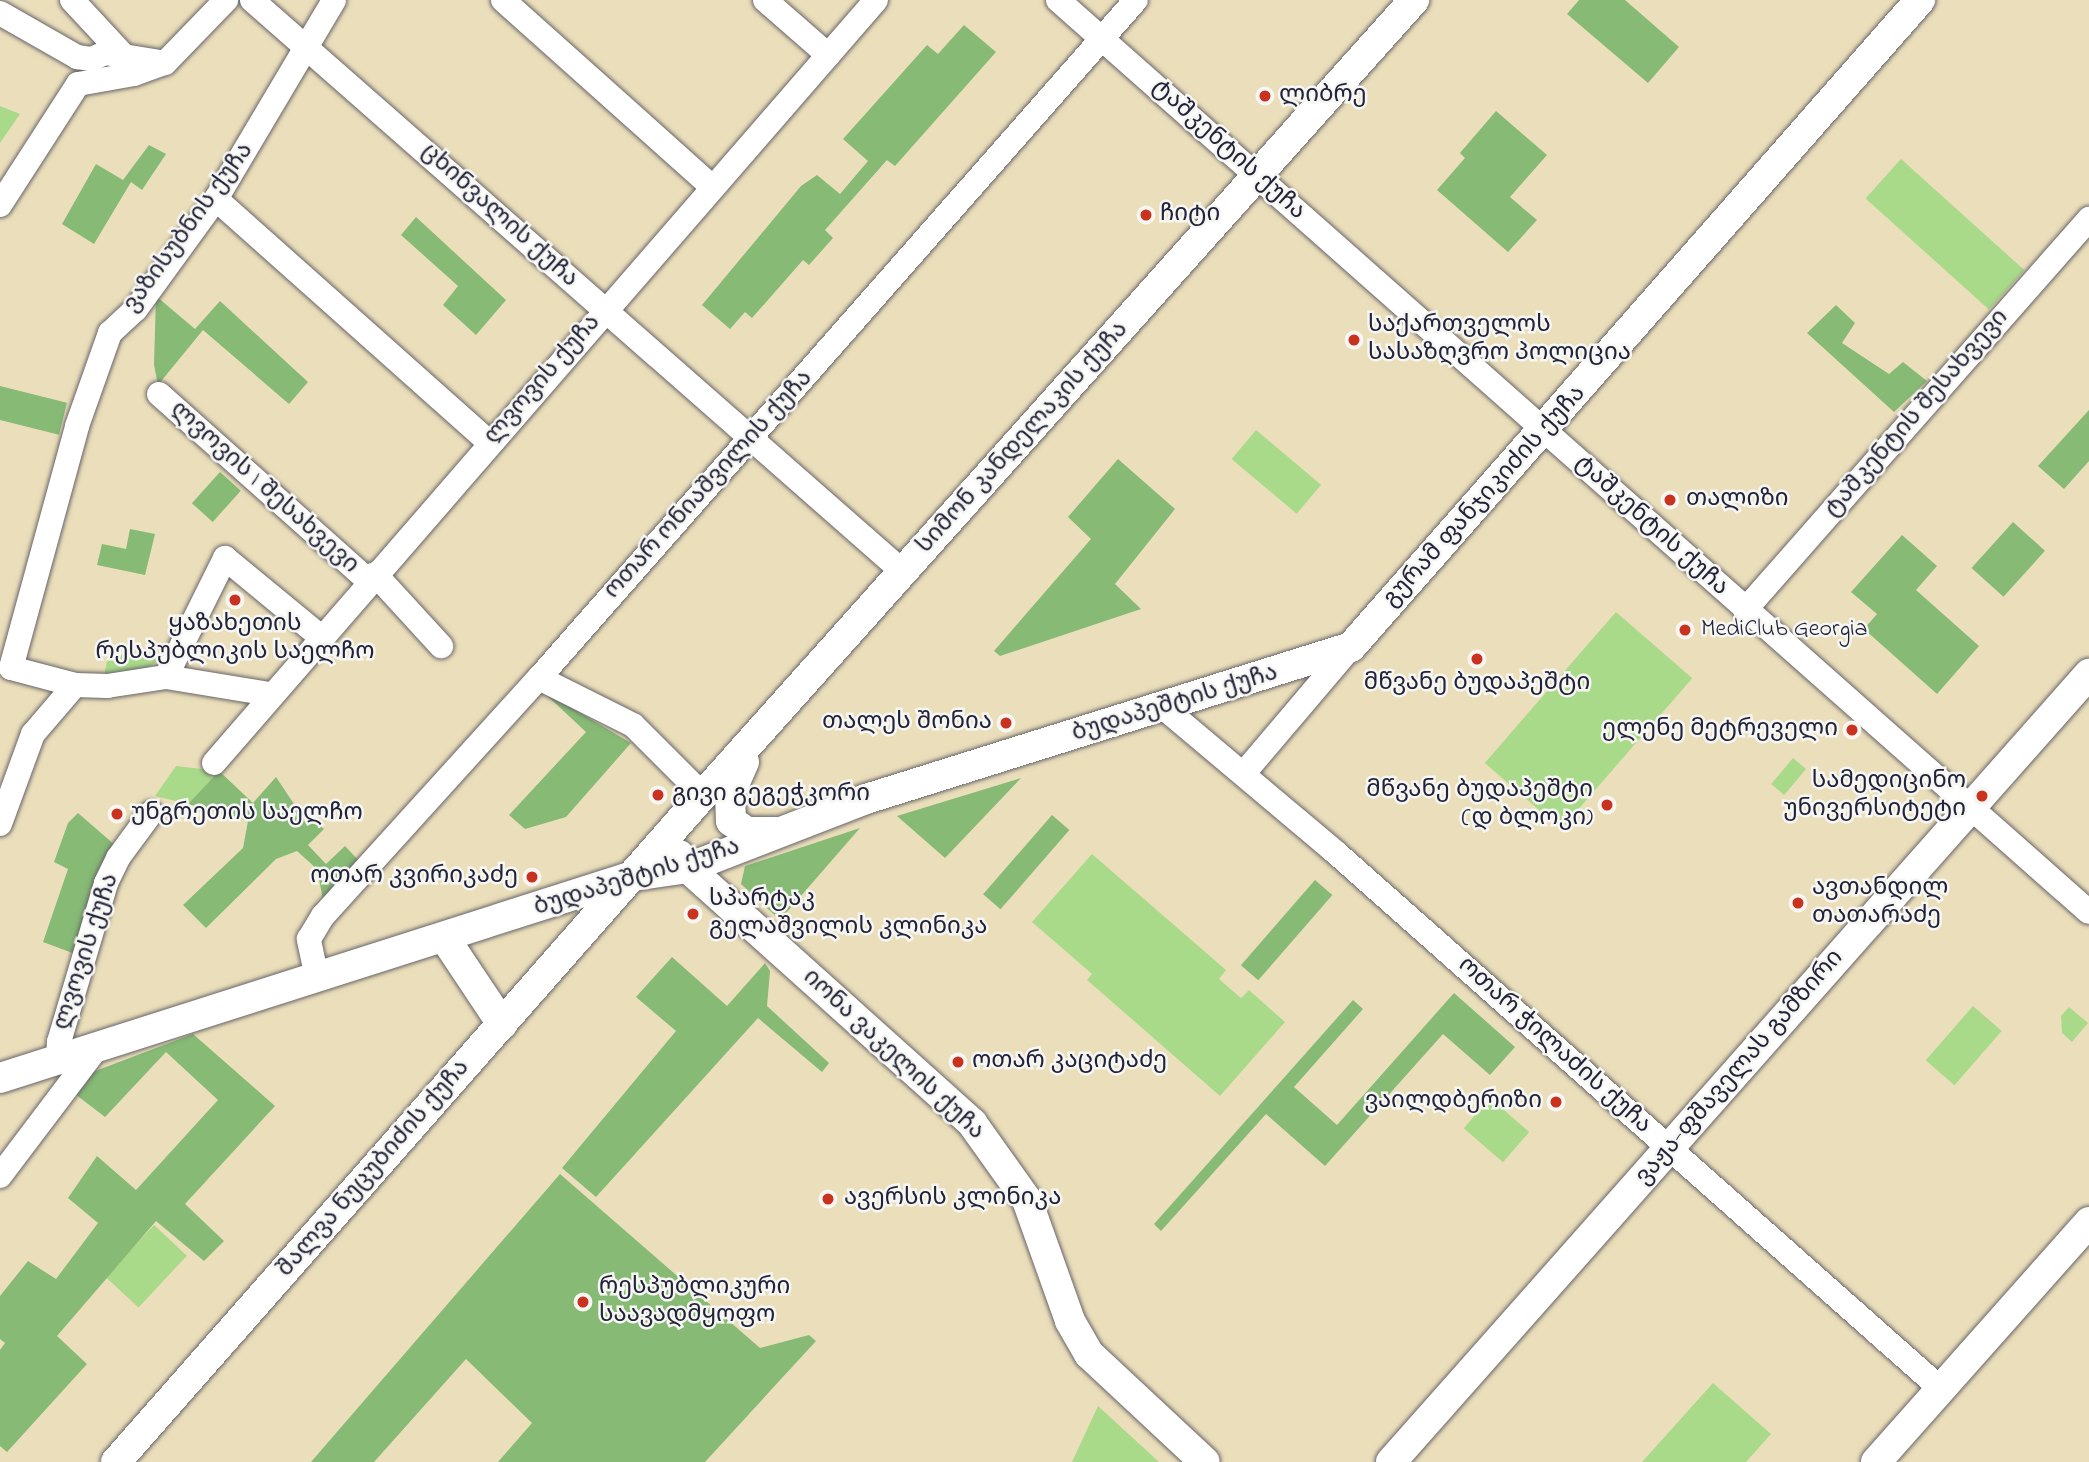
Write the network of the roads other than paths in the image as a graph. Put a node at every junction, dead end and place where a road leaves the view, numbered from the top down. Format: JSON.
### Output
{"nodes":[{"id":1,"x":72,"y":0,"type":"edge"},
{"id":2,"x":226,"y":0,"type":"edge"},
{"id":3,"x":252,"y":0,"type":"edge"},
{"id":4,"x":334,"y":0,"type":"edge"},
{"id":5,"x":503,"y":0,"type":"edge"},
{"id":6,"x":765,"y":0,"type":"edge"},
{"id":7,"x":876,"y":0,"type":"edge"},
{"id":8,"x":1058,"y":0,"type":"edge"},
{"id":9,"x":1136,"y":0,"type":"edge"},
{"id":10,"x":1414,"y":0,"type":"edge"},
{"id":11,"x":1920,"y":0,"type":"edge"},
{"id":12,"x":0,"y":13,"type":"edge"},
{"id":13,"x":1102,"y":38,"type":"junction"},
{"id":14,"x":310,"y":48,"type":"junction"},
{"id":15,"x":828,"y":55,"type":"junction"},
{"id":16,"x":124,"y":56,"type":"junction"},
{"id":17,"x":165,"y":63,"type":"junction"},
{"id":18,"x":1257,"y":176,"type":"junction"},
{"id":19,"x":712,"y":187,"type":"junction"},
{"id":20,"x":216,"y":200,"type":"junction"},
{"id":21,"x":0,"y":205,"type":"edge"},
{"id":22,"x":2089,"y":219,"type":"edge"},
{"id":23,"x":605,"y":310,"type":"junction"},
{"id":24,"x":159,"y":394,"type":"dead end"},
{"id":25,"x":1544,"y":431,"type":"junction"},
{"id":26,"x":751,"y":439,"type":"junction"},
{"id":27,"x":488,"y":442,"type":"junction"},
{"id":28,"x":903,"y":572,"type":"junction"},
{"id":29,"x":372,"y":578,"type":"junction"},
{"id":30,"x":1745,"y":610,"type":"junction"},
{"id":31,"x":320,"y":637,"type":"junction"},
{"id":32,"x":441,"y":646,"type":"dead end"},
{"id":33,"x":1351,"y":647,"type":"junction"},
{"id":34,"x":6,"y":671,"type":"edge"},
{"id":35,"x":2089,"y":674,"type":"edge"},
{"id":36,"x":166,"y":677,"type":"junction"},
{"id":37,"x":539,"y":678,"type":"junction"},
{"id":38,"x":75,"y":685,"type":"junction"},
{"id":39,"x":270,"y":694,"type":"junction"},
{"id":40,"x":1163,"y":707,"type":"junction"},
{"id":41,"x":759,"y":734,"type":"junction"},
{"id":42,"x":214,"y":763,"type":"dead end"},
{"id":43,"x":1244,"y":773,"type":"junction"},
{"id":44,"x":702,"y":795,"type":"junction"},
{"id":45,"x":1970,"y":809,"type":"junction"},
{"id":46,"x":151,"y":813,"type":"dead end"},
{"id":47,"x":0,"y":824,"type":"edge"},
{"id":48,"x":779,"y":831,"type":"junction"},
{"id":49,"x":667,"y":837,"type":"junction"},
{"id":50,"x":688,"y":868,"type":"junction"},
{"id":51,"x":633,"y":876,"type":"junction"},
{"id":52,"x":2089,"y":912,"type":"edge"},
{"id":53,"x":444,"y":937,"type":"junction"},
{"id":54,"x":317,"y":978,"type":"junction"},
{"id":55,"x":502,"y":1024,"type":"junction"},
{"id":56,"x":96,"y":1049,"type":"junction"},
{"id":57,"x":58,"y":1060,"type":"junction"},
{"id":58,"x":0,"y":1078,"type":"edge"},
{"id":59,"x":1669,"y":1149,"type":"junction"},
{"id":60,"x":0,"y":1176,"type":"edge"},
{"id":61,"x":2089,"y":1222,"type":"edge"},
{"id":62,"x":1941,"y":1389,"type":"junction"},
{"id":63,"x":116,"y":1462,"type":"edge"},
{"id":64,"x":1205,"y":1462,"type":"edge"},
{"id":65,"x":1391,"y":1462,"type":"edge"},
{"id":66,"x":1876,"y":1462,"type":"edge"}],
"edges":[{"from":1,"to":16,"type":"street"},
{"from":2,"to":17,"type":"street"},
{"from":3,"to":14,"type":"street","name":"ცხინვალის ქუჩა"},
{"from":4,"to":14,"type":"street","name":"ვაზისუბნის ქუჩა"},
{"from":5,"to":19,"type":"street"},
{"from":6,"to":15,"type":"street"},
{"from":7,"to":15,"type":"street","name":"ლვოვის ქუჩა"},
{"from":8,"to":13,"type":"street","name":"ტაშკენტის ქუჩა"},
{"from":9,"to":13,"type":"street","name":"ოთარ ონიაშვილის ქუჩა"},
{"from":10,"to":18,"type":"main road","name":"სიმონ კანდელაკის ქუჩა"},
{"from":11,"to":25,"type":"main road","name":"გურამ ფანჯიკიძის ქუჩა"},
{"from":12,"to":16,"type":"street"},
{"from":13,"to":18,"type":"street","name":"ტაშკენტის ქუჩა"},
{"from":13,"to":26,"type":"street","name":"ოთარ ონიაშვილის ქუჩა"},
{"from":14,"to":20,"type":"street","name":"ვაზისუბნის ქუჩა"},
{"from":14,"to":23,"type":"street","name":"ცხინვალის ქუჩა"},
{"from":15,"to":19,"type":"street","name":"ლვოვის ქუჩა"},
{"from":16,"to":17,"type":"street"},
{"from":17,"to":21,"type":"street"},
{"from":18,"to":25,"type":"street","name":"ტაშკენტის ქუჩა"},
{"from":18,"to":28,"type":"main road","name":"სიმონ კანდელაკის ქუჩა"},
{"from":19,"to":23,"type":"street","name":"ლვოვის ქუჩა"},
{"from":20,"to":27,"type":"street"},
{"from":20,"to":34,"type":"street","name":"ვაზისუბნის ქუჩა"},
{"from":22,"to":30,"type":"street","name":"ტაშკენტის შესახვევი"},
{"from":23,"to":26,"type":"street","name":"ცხინვალის ქუჩა"},
{"from":23,"to":27,"type":"street","name":"ლვოვის ქუჩა"},
{"from":24,"to":29,"type":"street","name":"ლვოვის I შესახვევი"},
{"from":25,"to":30,"type":"street","name":"ტაშკენტის ქუჩა"},
{"from":25,"to":33,"type":"main road","name":"გურამ ფანჯიკიძის ქუჩა"},
{"from":26,"to":28,"type":"street","name":"ცხინვალის ქუჩა"},
{"from":26,"to":37,"type":"street","name":"ოთარ ონიაშვილის ქუჩა"},
{"from":27,"to":29,"type":"street","name":"ლვოვის ქუჩა"},
{"from":28,"to":41,"type":"main road","name":"სიმონ კანდელაკის ქუჩა"},
{"from":29,"to":31,"type":"street","name":"ლვოვის ქუჩა"},
{"from":29,"to":32,"type":"street","name":"ლვოვის I შესახვევი"},
{"from":30,"to":45,"type":"street","name":"ტაშკენტის ქუჩა"},
{"from":31,"to":36,"type":"street"},
{"from":31,"to":39,"type":"street","name":"ლვოვის ქუჩა"},
{"from":33,"to":40,"type":"main road","name":"ბუდაპეშტის ქუჩა"},
{"from":33,"to":43,"type":"street","name":"გურამ ფანჯიკიძის ქუჩა"},
{"from":34,"to":38,"type":"street"},
{"from":35,"to":45,"type":"main road","name":"ვაჟა-ფშაველას გამზირი"},
{"from":36,"to":38,"type":"street"},
{"from":36,"to":39,"type":"street"},
{"from":37,"to":44,"type":"street"},
{"from":37,"to":54,"type":"street","name":"ოთარ ონიაშვილის ქუჩა"},
{"from":38,"to":47,"type":"street"},
{"from":39,"to":42,"type":"street","name":"ლვოვის ქუჩა"},
{"from":40,"to":43,"type":"street","name":"ოთარ ჭილაძის ქუჩა"},
{"from":40,"to":48,"type":"main road","name":"ბუდაპეშტის ქუჩა"},
{"from":41,"to":44,"type":"main road","name":"სიმონ კანდელაკის ქუჩა"},
{"from":41,"to":48,"type":"main road"},
{"from":43,"to":59,"type":"street","name":"ოთარ ჭილაძის ქუჩა"},
{"from":44,"to":49,"type":"main road","name":"სიმონ კანდელაკის ქუჩა"},
{"from":45,"to":52,"type":"street","name":"ტაშკენტის ქუჩა"},
{"from":45,"to":59,"type":"main road","name":"ვაჟა-ფშაველას გამზირი"},
{"from":46,"to":57,"type":"street","name":"ლვოვის ქუჩა"},
{"from":48,"to":50,"type":"main road","name":"ბუდაპეშტის ქუჩა"},
{"from":49,"to":50,"type":"main road","name":"იონა ვაკელის ქუჩა"},
{"from":49,"to":51,"type":"main road","name":"სიმონ კანდელაკის ქუჩა"},
{"from":50,"to":51,"type":"main road","name":"ბუდაპეშტის ქუჩა"},
{"from":50,"to":64,"type":"main road","name":"იონა ვაკელის ქუჩა"},
{"from":51,"to":53,"type":"main road","name":"ბუდაპეშტის ქუჩა"},
{"from":51,"to":55,"type":"main road","name":"შალვა ნუცუბიძის ქუჩა"},
{"from":53,"to":54,"type":"main road","name":"ბუდაპეშტის ქუჩა"},
{"from":53,"to":55,"type":"main road"},
{"from":54,"to":56,"type":"main road","name":"ბუდაპეშტის ქუჩა"},
{"from":55,"to":63,"type":"main road","name":"შალვა ნუცუბიძის ქუჩა"},
{"from":56,"to":57,"type":"main road","name":"ბუდაპეშტის ქუჩა"},
{"from":56,"to":60,"type":"street"},
{"from":57,"to":58,"type":"main road","name":"ბუდაპეშტის ქუჩა"},
{"from":59,"to":62,"type":"street","name":"ოთარ ჭილაძის ქუჩა"},
{"from":59,"to":65,"type":"main road","name":"ვაჟა-ფშაველას გამზირი"},
{"from":61,"to":62,"type":"main road"},
{"from":62,"to":66,"type":"main road"}]}
